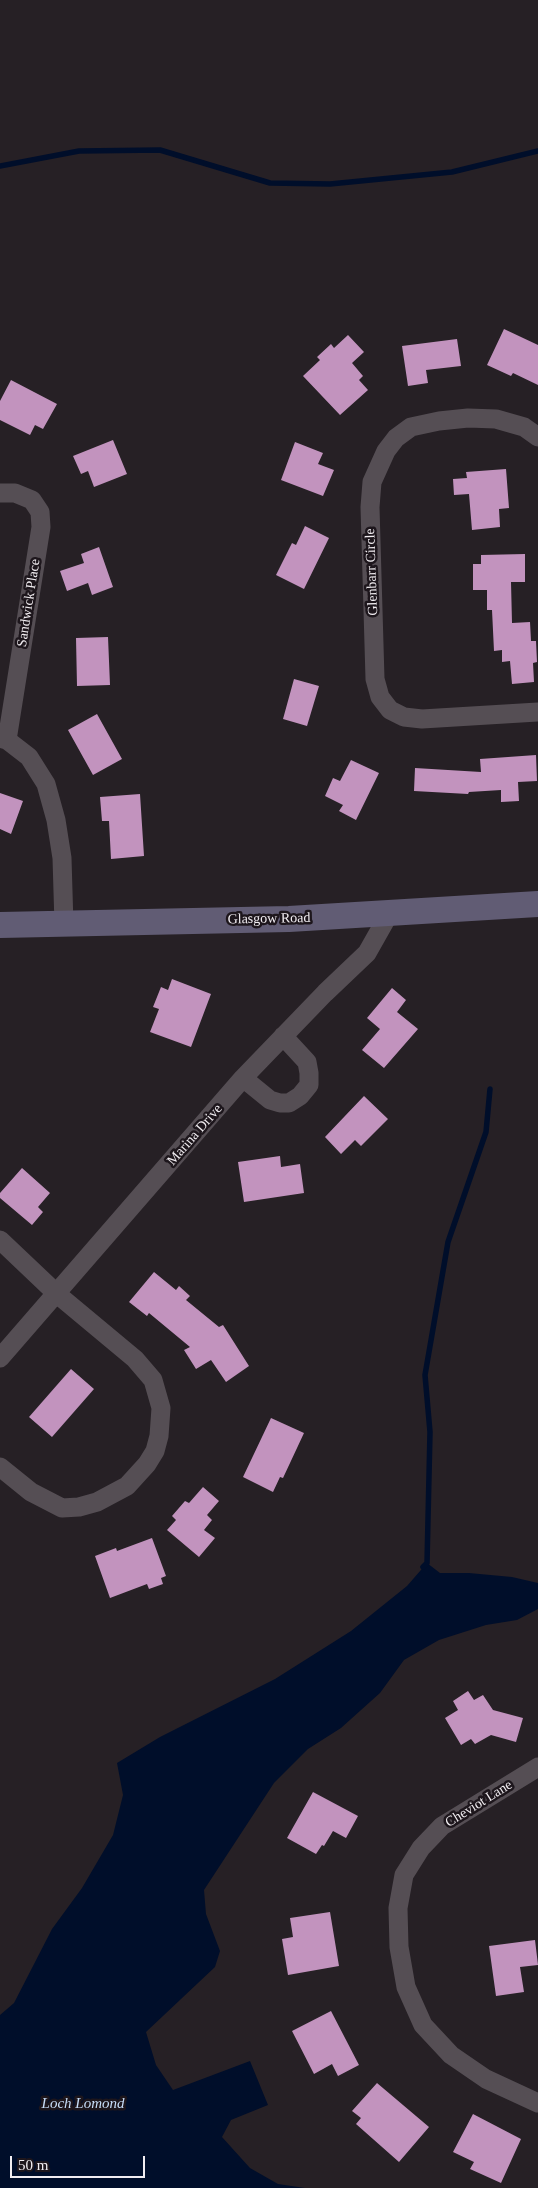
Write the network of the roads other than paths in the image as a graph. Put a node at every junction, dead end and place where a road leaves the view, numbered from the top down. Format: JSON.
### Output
{"nodes":[{"id":1,"x":538,"y":437,"type":"edge"},
{"id":2,"x":0,"y":493,"type":"edge"},
{"id":3,"x":538,"y":712,"type":"edge"},
{"id":4,"x":3,"y":739,"type":"edge"},
{"id":5,"x":538,"y":904,"type":"edge"},
{"id":6,"x":389,"y":914,"type":"junction"},
{"id":7,"x":0,"y":925,"type":"edge"},
{"id":8,"x":64,"y":925,"type":"junction"},
{"id":9,"x":282,"y":1036,"type":"junction"},
{"id":10,"x":244,"y":1078,"type":"junction"},
{"id":11,"x":0,"y":1240,"type":"edge"},
{"id":12,"x":57,"y":1294,"type":"junction"},
{"id":13,"x":0,"y":1358,"type":"edge"},
{"id":14,"x":0,"y":1467,"type":"edge"},
{"id":15,"x":538,"y":1767,"type":"edge"},
{"id":16,"x":538,"y":2103,"type":"edge"}],
"edges":[{"from":1,"to":3,"type":"street","name":"Glenbarr Circle"},
{"from":2,"to":4,"type":"street","name":"Sandwick Place"},
{"from":4,"to":8,"type":"street"},
{"from":5,"to":6,"type":"street","name":"Glasgow Road"},
{"from":6,"to":8,"type":"street","name":"Glasgow Road"},
{"from":6,"to":9,"type":"street","name":"Marina Drive"},
{"from":7,"to":8,"type":"street","name":"Glasgow Road"},
{"from":9,"to":10,"type":"street","name":"Marina Drive"},
{"from":9,"to":10,"type":"street"},
{"from":10,"to":12,"type":"street","name":"Marina Drive"},
{"from":11,"to":12,"type":"street"},
{"from":12,"to":13,"type":"street","name":"Marina Drive"},
{"from":12,"to":14,"type":"street"},
{"from":15,"to":16,"type":"street","name":"Cheviot Lane"}]}
